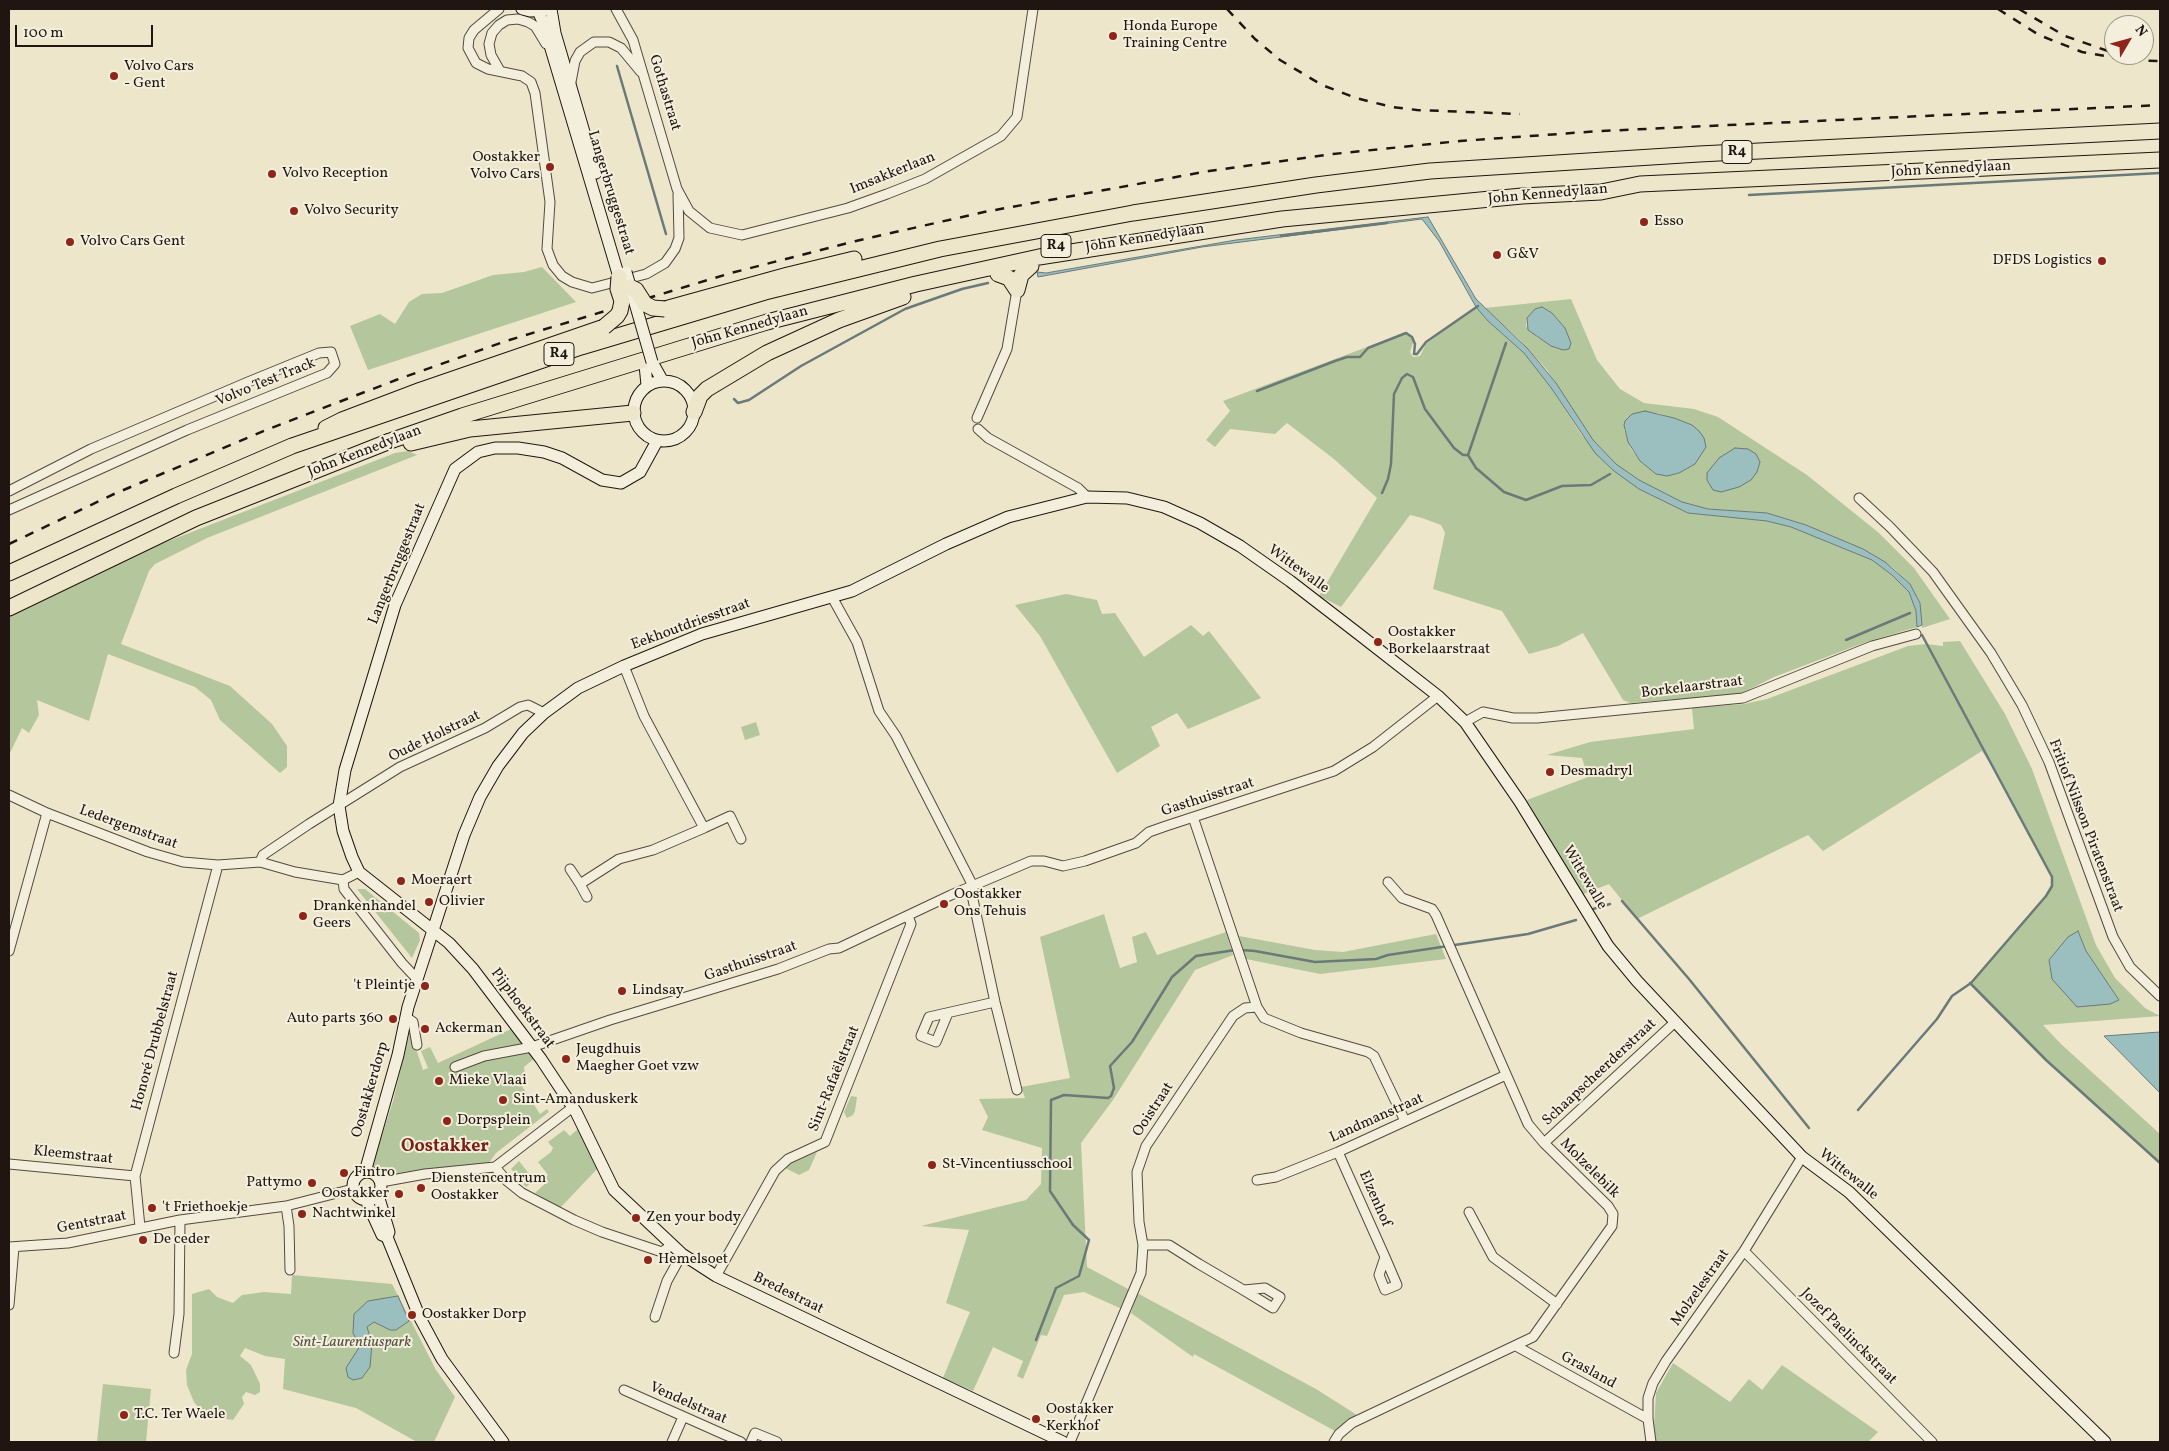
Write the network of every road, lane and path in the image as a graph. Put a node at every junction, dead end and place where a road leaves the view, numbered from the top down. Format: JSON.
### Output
{"nodes":[{"id":1,"x":499,"y":9,"type":"edge"},
{"id":2,"x":522,"y":9,"type":"edge"},
{"id":3,"x":551,"y":9,"type":"edge"},
{"id":4,"x":616,"y":9,"type":"edge"},
{"id":5,"x":1033,"y":9,"type":"edge"},
{"id":6,"x":542,"y":10,"type":"edge"},
{"id":7,"x":553,"y":56,"type":"junction"},
{"id":8,"x":500,"y":71,"type":"junction"},
{"id":9,"x":644,"y":76,"type":"junction"},
{"id":10,"x":571,"y":88,"type":"junction"},
{"id":11,"x":2160,"y":131,"type":"edge"},
{"id":12,"x":2160,"y":153,"type":"edge"},
{"id":13,"x":2160,"y":160,"type":"edge"},
{"id":14,"x":1810,"y":177,"type":"junction"},
{"id":15,"x":677,"y":189,"type":"junction"},
{"id":16,"x":1688,"y":191,"type":"dead end"},
{"id":17,"x":1134,"y":213,"type":"junction"},
{"id":18,"x":1081,"y":249,"type":"junction"},
{"id":19,"x":1031,"y":266,"type":"junction"},
{"id":20,"x":998,"y":274,"type":"junction"},
{"id":21,"x":623,"y":278,"type":"junction"},
{"id":22,"x":1017,"y":290,"type":"junction"},
{"id":23,"x":649,"y":364,"type":"junction"},
{"id":24,"x":662,"y":380,"type":"junction"},
{"id":25,"x":647,"y":385,"type":"junction"},
{"id":26,"x":694,"y":412,"type":"junction"},
{"id":27,"x":633,"y":413,"type":"junction"},
{"id":28,"x":977,"y":418,"type":"dead end"},
{"id":29,"x":978,"y":429,"type":"dead end"},
{"id":30,"x":657,"y":441,"type":"junction"},
{"id":31,"x":292,"y":446,"type":"junction"},
{"id":32,"x":9,"y":490,"type":"edge"},
{"id":33,"x":1087,"y":497,"type":"junction"},
{"id":34,"x":1858,"y":498,"type":"dead end"},
{"id":35,"x":9,"y":510,"type":"edge"},
{"id":36,"x":9,"y":574,"type":"edge"},
{"id":37,"x":61,"y":581,"type":"junction"},
{"id":38,"x":832,"y":597,"type":"junction"},
{"id":39,"x":9,"y":599,"type":"edge"},
{"id":40,"x":9,"y":608,"type":"edge"},
{"id":41,"x":1916,"y":634,"type":"dead end"},
{"id":42,"x":624,"y":666,"type":"junction"},
{"id":43,"x":1438,"y":696,"type":"junction"},
{"id":44,"x":544,"y":713,"type":"junction"},
{"id":45,"x":1464,"y":722,"type":"junction"},
{"id":46,"x":9,"y":795,"type":"edge"},
{"id":47,"x":339,"y":806,"type":"junction"},
{"id":48,"x":47,"y":812,"type":"junction"},
{"id":49,"x":1193,"y":817,"type":"junction"},
{"id":50,"x":704,"y":828,"type":"junction"},
{"id":51,"x":741,"y":839,"type":"dead end"},
{"id":52,"x":260,"y":862,"type":"junction"},
{"id":53,"x":218,"y":865,"type":"junction"},
{"id":54,"x":570,"y":869,"type":"dead end"},
{"id":55,"x":358,"y":872,"type":"junction"},
{"id":56,"x":343,"y":880,"type":"junction"},
{"id":57,"x":1388,"y":882,"type":"dead end"},
{"id":58,"x":580,"y":884,"type":"junction"},
{"id":59,"x":973,"y":886,"type":"junction"},
{"id":60,"x":587,"y":898,"type":"dead end"},
{"id":61,"x":908,"y":916,"type":"junction"},
{"id":62,"x":434,"y":930,"type":"junction"},
{"id":63,"x":9,"y":951,"type":"edge"},
{"id":64,"x":416,"y":978,"type":"junction"},
{"id":65,"x":2160,"y":996,"type":"edge"},
{"id":66,"x":995,"y":1002,"type":"junction"},
{"id":67,"x":1257,"y":1006,"type":"junction"},
{"id":68,"x":948,"y":1012,"type":"dead end"},
{"id":69,"x":406,"y":1016,"type":"junction"},
{"id":70,"x":1674,"y":1023,"type":"junction"},
{"id":71,"x":417,"y":1045,"type":"dead end"},
{"id":72,"x":532,"y":1047,"type":"junction"},
{"id":73,"x":455,"y":1067,"type":"dead end"},
{"id":74,"x":1506,"y":1075,"type":"junction"},
{"id":75,"x":1017,"y":1090,"type":"dead end"},
{"id":76,"x":573,"y":1107,"type":"junction"},
{"id":77,"x":1405,"y":1121,"type":"junction"},
{"id":78,"x":1544,"y":1143,"type":"junction"},
{"id":79,"x":1338,"y":1152,"type":"junction"},
{"id":80,"x":1802,"y":1157,"type":"junction"},
{"id":81,"x":9,"y":1164,"type":"edge"},
{"id":82,"x":495,"y":1166,"type":"junction"},
{"id":83,"x":365,"y":1172,"type":"junction"},
{"id":84,"x":135,"y":1176,"type":"junction"},
{"id":85,"x":1257,"y":1180,"type":"dead end"},
{"id":86,"x":380,"y":1182,"type":"junction"},
{"id":87,"x":353,"y":1189,"type":"junction"},
{"id":88,"x":378,"y":1195,"type":"junction"},
{"id":89,"x":366,"y":1200,"type":"junction"},
{"id":90,"x":286,"y":1206,"type":"junction"},
{"id":91,"x":1469,"y":1212,"type":"dead end"},
{"id":92,"x":180,"y":1220,"type":"junction"},
{"id":93,"x":140,"y":1227,"type":"junction"},
{"id":94,"x":387,"y":1237,"type":"junction"},
{"id":95,"x":672,"y":1245,"type":"junction"},
{"id":96,"x":1143,"y":1245,"type":"junction"},
{"id":97,"x":11,"y":1247,"type":"edge"},
{"id":98,"x":1744,"y":1252,"type":"junction"},
{"id":99,"x":682,"y":1254,"type":"junction"},
{"id":100,"x":1385,"y":1257,"type":"dead end"},
{"id":101,"x":290,"y":1270,"type":"dead end"},
{"id":102,"x":716,"y":1276,"type":"junction"},
{"id":103,"x":1244,"y":1290,"type":"dead end"},
{"id":104,"x":1557,"y":1304,"type":"junction"},
{"id":105,"x":9,"y":1305,"type":"edge"},
{"id":106,"x":655,"y":1317,"type":"dead end"},
{"id":107,"x":1516,"y":1346,"type":"junction"},
{"id":108,"x":174,"y":1353,"type":"dead end"},
{"id":109,"x":624,"y":1390,"type":"dead end"},
{"id":110,"x":683,"y":1417,"type":"junction"},
{"id":111,"x":1648,"y":1419,"type":"junction"},
{"id":112,"x":503,"y":1442,"type":"edge"},
{"id":113,"x":672,"y":1442,"type":"edge"},
{"id":114,"x":741,"y":1442,"type":"edge"},
{"id":115,"x":751,"y":1442,"type":"edge"},
{"id":116,"x":777,"y":1442,"type":"edge"},
{"id":117,"x":1063,"y":1442,"type":"edge"},
{"id":118,"x":1070,"y":1442,"type":"edge"},
{"id":119,"x":1334,"y":1442,"type":"edge"},
{"id":120,"x":1651,"y":1442,"type":"edge"},
{"id":121,"x":1932,"y":1442,"type":"edge"},
{"id":122,"x":2105,"y":1442,"type":"edge"}],
"edges":[{"from":1,"to":8,"type":"street"},
{"from":2,"to":6,"type":"street","name":"Langerbruggestraat"},
{"from":3,"to":10,"type":"street","name":"Langerbruggestraat"},
{"from":4,"to":9,"type":"street","name":"Gothastraat"},
{"from":5,"to":15,"type":"street","name":"Imsakkerlaan"},
{"from":6,"to":7,"type":"street","name":"Langerbruggestraat"},
{"from":7,"to":8,"type":"street"},
{"from":7,"to":21,"type":"street","name":"Langerbruggestraat"},
{"from":8,"to":15,"type":"street"},
{"from":9,"to":10,"type":"street"},
{"from":9,"to":15,"type":"street","name":"Gothastraat"},
{"from":10,"to":21,"type":"street","name":"Langerbruggestraat"},
{"from":11,"to":17,"type":"highway","name":"John Kennedylaan","number":"R4"},
{"from":12,"to":39,"type":"highway","name":"John Kennedylaan","number":"R4"},
{"from":13,"to":14,"type":"highway","name":"John Kennedylaan","number":"R4"},
{"from":14,"to":16,"type":"highway"},
{"from":14,"to":18,"type":"highway","name":"John Kennedylaan","number":"R4"},
{"from":17,"to":21,"type":"highway","bridge":true},
{"from":17,"to":31,"type":"highway","name":"John Kennedylaan","number":"R4"},
{"from":18,"to":19,"type":"highway"},
{"from":18,"to":37,"type":"highway","name":"John Kennedylaan","number":"R4"},
{"from":19,"to":20,"type":"highway"},
{"from":19,"to":22,"type":"highway"},
{"from":20,"to":22,"type":"highway"},
{"from":20,"to":26,"type":"highway"},
{"from":21,"to":23,"type":"street","name":"Langerbruggestraat","bridge":true},
{"from":21,"to":31,"type":"highway","bridge":true},
{"from":22,"to":28,"type":"street"},
{"from":23,"to":24,"type":"street","name":"Langerbruggestraat"},
{"from":23,"to":25,"type":"street","name":"Langerbruggestraat"},
{"from":24,"to":25,"type":"street"},
{"from":24,"to":26,"type":"street"},
{"from":25,"to":27,"type":"street"},
{"from":26,"to":30,"type":"street"},
{"from":27,"to":30,"type":"street"},
{"from":27,"to":37,"type":"highway"},
{"from":29,"to":33,"type":"street"},
{"from":30,"to":47,"type":"street","name":"Langerbruggestraat"},
{"from":31,"to":36,"type":"highway","name":"John Kennedylaan","number":"R4"},
{"from":32,"to":35,"type":"street","name":"Volvo Test Track"},
{"from":33,"to":38,"type":"street","name":"Eekhoutdriesstraat"},
{"from":33,"to":43,"type":"street","name":"Wittewalle"},
{"from":34,"to":65,"type":"street","name":"Fritiof Nilsson Piratenstraat"},
{"from":37,"to":40,"type":"highway","name":"John Kennedylaan","number":"R4"},
{"from":38,"to":42,"type":"street","name":"Eekhoutdriesstraat"},
{"from":38,"to":59,"type":"street"},
{"from":41,"to":45,"type":"street","name":"Borkelaarstraat"},
{"from":42,"to":44,"type":"street","name":"Eekhoutdriesstraat"},
{"from":42,"to":50,"type":"street"},
{"from":43,"to":45,"type":"street","name":"Wittewalle"},
{"from":43,"to":49,"type":"street","name":"Gasthuisstraat"},
{"from":44,"to":47,"type":"street","name":"Oude Holstraat"},
{"from":44,"to":62,"type":"street","name":"Eekhoutdriesstraat"},
{"from":45,"to":70,"type":"street","name":"Wittewalle"},
{"from":46,"to":48,"type":"street","name":"Ledergemstraat"},
{"from":47,"to":52,"type":"street"},
{"from":47,"to":55,"type":"street"},
{"from":48,"to":53,"type":"street","name":"Ledergemstraat"},
{"from":48,"to":63,"type":"street"},
{"from":49,"to":59,"type":"street","name":"Gasthuisstraat"},
{"from":49,"to":67,"type":"street"},
{"from":50,"to":51,"type":"street"},
{"from":50,"to":58,"type":"street"},
{"from":52,"to":53,"type":"street","name":"Ledergemstraat"},
{"from":52,"to":56,"type":"street","name":"Ledergemstraat"},
{"from":53,"to":84,"type":"street","name":"Honoré Drubbelstraat"},
{"from":54,"to":58,"type":"street"},
{"from":55,"to":56,"type":"street"},
{"from":55,"to":62,"type":"street","name":"Pijphoekstraat"},
{"from":56,"to":64,"type":"street"},
{"from":57,"to":74,"type":"street","name":"Molzelebilk"},
{"from":58,"to":60,"type":"street"},
{"from":59,"to":61,"type":"street","name":"Gasthuisstraat"},
{"from":59,"to":66,"type":"street"},
{"from":61,"to":72,"type":"street","name":"Gasthuisstraat"},
{"from":61,"to":102,"type":"street","name":"Sint-Rafaëlstraat"},
{"from":62,"to":64,"type":"street","name":"Oostakkerdorp"},
{"from":62,"to":72,"type":"street","name":"Pijphoekstraat"},
{"from":64,"to":69,"type":"street","name":"Oostakkerdorp"},
{"from":66,"to":68,"type":"street"},
{"from":66,"to":75,"type":"street"},
{"from":67,"to":77,"type":"street"},
{"from":67,"to":96,"type":"street","name":"Ooistraat"},
{"from":69,"to":71,"type":"street"},
{"from":69,"to":83,"type":"street","name":"Oostakkerdorp"},
{"from":70,"to":78,"type":"street","name":"Schaapscheerderstraat"},
{"from":70,"to":80,"type":"street","name":"Wittewalle"},
{"from":72,"to":73,"type":"street","name":"Gasthuisstraat"},
{"from":72,"to":76,"type":"street","name":"Pijphoekstraat"},
{"from":74,"to":77,"type":"street","name":"Landmanstraat"},
{"from":74,"to":78,"type":"street","name":"Molzelebilk"},
{"from":76,"to":82,"type":"street"},
{"from":76,"to":95,"type":"street","name":"Pijphoekstraat"},
{"from":77,"to":79,"type":"street","name":"Landmanstraat"},
{"from":78,"to":104,"type":"street","name":"Molzelebilk"},
{"from":79,"to":85,"type":"street","name":"Landmanstraat"},
{"from":79,"to":100,"type":"street","name":"Elzenhof"},
{"from":80,"to":98,"type":"street","name":"Molzelestraat"},
{"from":80,"to":122,"type":"street","name":"Wittewalle"},
{"from":81,"to":84,"type":"street","name":"Kleemstraat"},
{"from":82,"to":86,"type":"street"},
{"from":82,"to":95,"type":"street"},
{"from":83,"to":86,"type":"street"},
{"from":83,"to":87,"type":"street"},
{"from":84,"to":93,"type":"street","name":"Honoré Drubbelstraat"},
{"from":86,"to":88,"type":"street"},
{"from":87,"to":89,"type":"street"},
{"from":87,"to":90,"type":"street","name":"Gentstraat"},
{"from":88,"to":89,"type":"street"},
{"from":88,"to":94,"type":"street"},
{"from":89,"to":94,"type":"street"},
{"from":90,"to":92,"type":"street","name":"Gentstraat"},
{"from":90,"to":101,"type":"street"},
{"from":91,"to":104,"type":"street"},
{"from":92,"to":93,"type":"street","name":"Gentstraat"},
{"from":92,"to":108,"type":"street"},
{"from":93,"to":97,"type":"street","name":"Gentstraat"},
{"from":94,"to":112,"type":"street"},
{"from":95,"to":99,"type":"street","name":"Bredestraat"},
{"from":96,"to":103,"type":"street"},
{"from":96,"to":118,"type":"street","name":"Ooistraat"},
{"from":97,"to":105,"type":"street"},
{"from":98,"to":111,"type":"street","name":"Molzelestraat"},
{"from":98,"to":121,"type":"street","name":"Jozef Paelinckstraat"},
{"from":99,"to":102,"type":"street","name":"Bredestraat"},
{"from":99,"to":106,"type":"street"},
{"from":102,"to":117,"type":"street","name":"Bredestraat"},
{"from":104,"to":107,"type":"street","name":"Molzelebilk"},
{"from":107,"to":111,"type":"street","name":"Grasland"},
{"from":107,"to":119,"type":"street","name":"Molzelebilk"},
{"from":109,"to":110,"type":"street","name":"Vendelstraat"},
{"from":110,"to":113,"type":"street"},
{"from":110,"to":114,"type":"street","name":"Vendelstraat"},
{"from":111,"to":120,"type":"street","name":"Molzelestraat"},
{"from":115,"to":116,"type":"street"}]}
